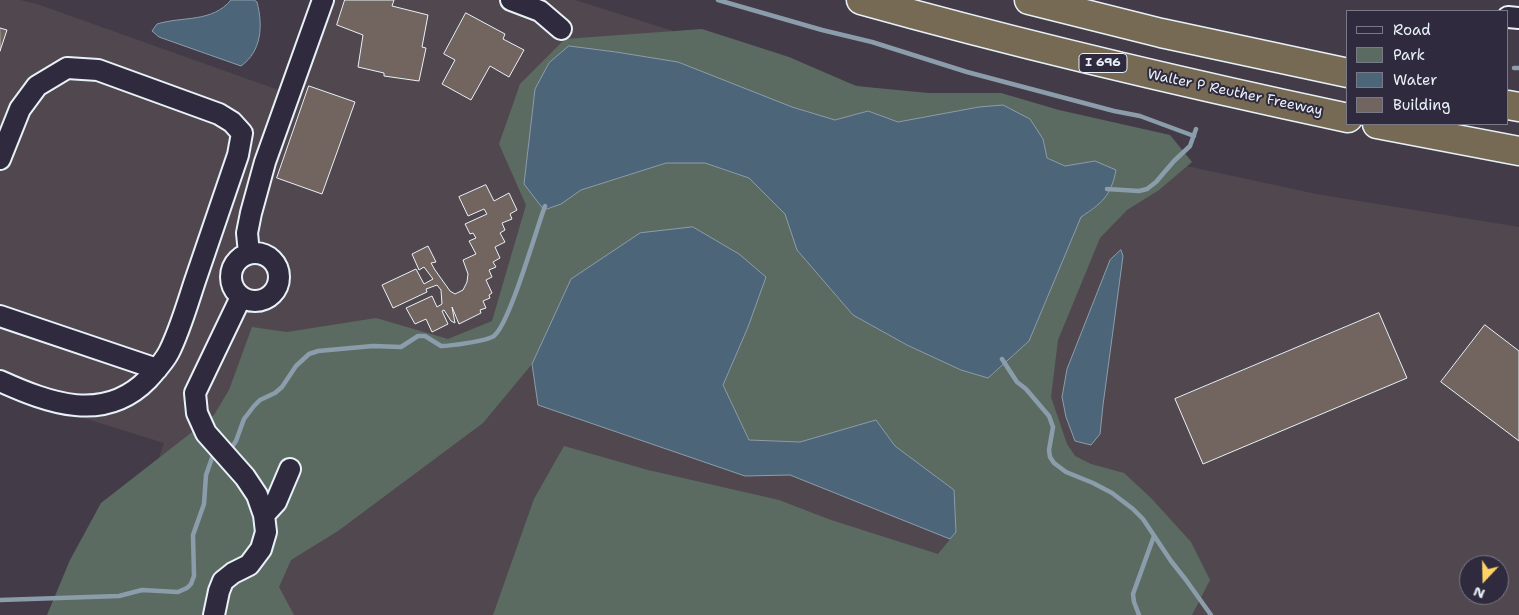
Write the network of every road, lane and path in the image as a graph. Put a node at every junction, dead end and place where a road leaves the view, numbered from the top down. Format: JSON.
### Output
{"nodes":[{"id":1,"x":323,"y":0,"type":"edge"},
{"id":2,"x":511,"y":0,"type":"edge"},
{"id":3,"x":860,"y":0,"type":"edge"},
{"id":4,"x":1029,"y":0,"type":"edge"},
{"id":5,"x":561,"y":29,"type":"dead end"},
{"id":6,"x":1346,"y":73,"type":"edge"},
{"id":7,"x":1346,"y":118,"type":"edge"},
{"id":8,"x":1382,"y":125,"type":"edge"},
{"id":9,"x":1519,"y":151,"type":"edge"},
{"id":10,"x":0,"y":159,"type":"edge"},
{"id":11,"x":249,"y":253,"type":"junction"},
{"id":12,"x":241,"y":296,"type":"junction"},
{"id":13,"x":0,"y":316,"type":"edge"},
{"id":14,"x":157,"y":369,"type":"junction"},
{"id":15,"x":0,"y":381,"type":"edge"},
{"id":16,"x":290,"y":468,"type":"dead end"},
{"id":17,"x":264,"y":515,"type":"junction"},
{"id":18,"x":214,"y":615,"type":"edge"}],
"edges":[{"from":1,"to":11,"type":"lane"},
{"from":2,"to":5,"type":"lane"},
{"from":3,"to":7,"type":"highway","name":"Walter P Reuther Freeway","number":"I 696"},
{"from":4,"to":6,"type":"highway"},
{"from":8,"to":9,"type":"highway"},
{"from":10,"to":14,"type":"lane"},
{"from":11,"to":12,"type":"lane"},
{"from":11,"to":12,"type":"lane"},
{"from":12,"to":17,"type":"lane"},
{"from":13,"to":14,"type":"lane"},
{"from":14,"to":15,"type":"lane"},
{"from":16,"to":17,"type":"lane"},
{"from":17,"to":18,"type":"lane"}]}
